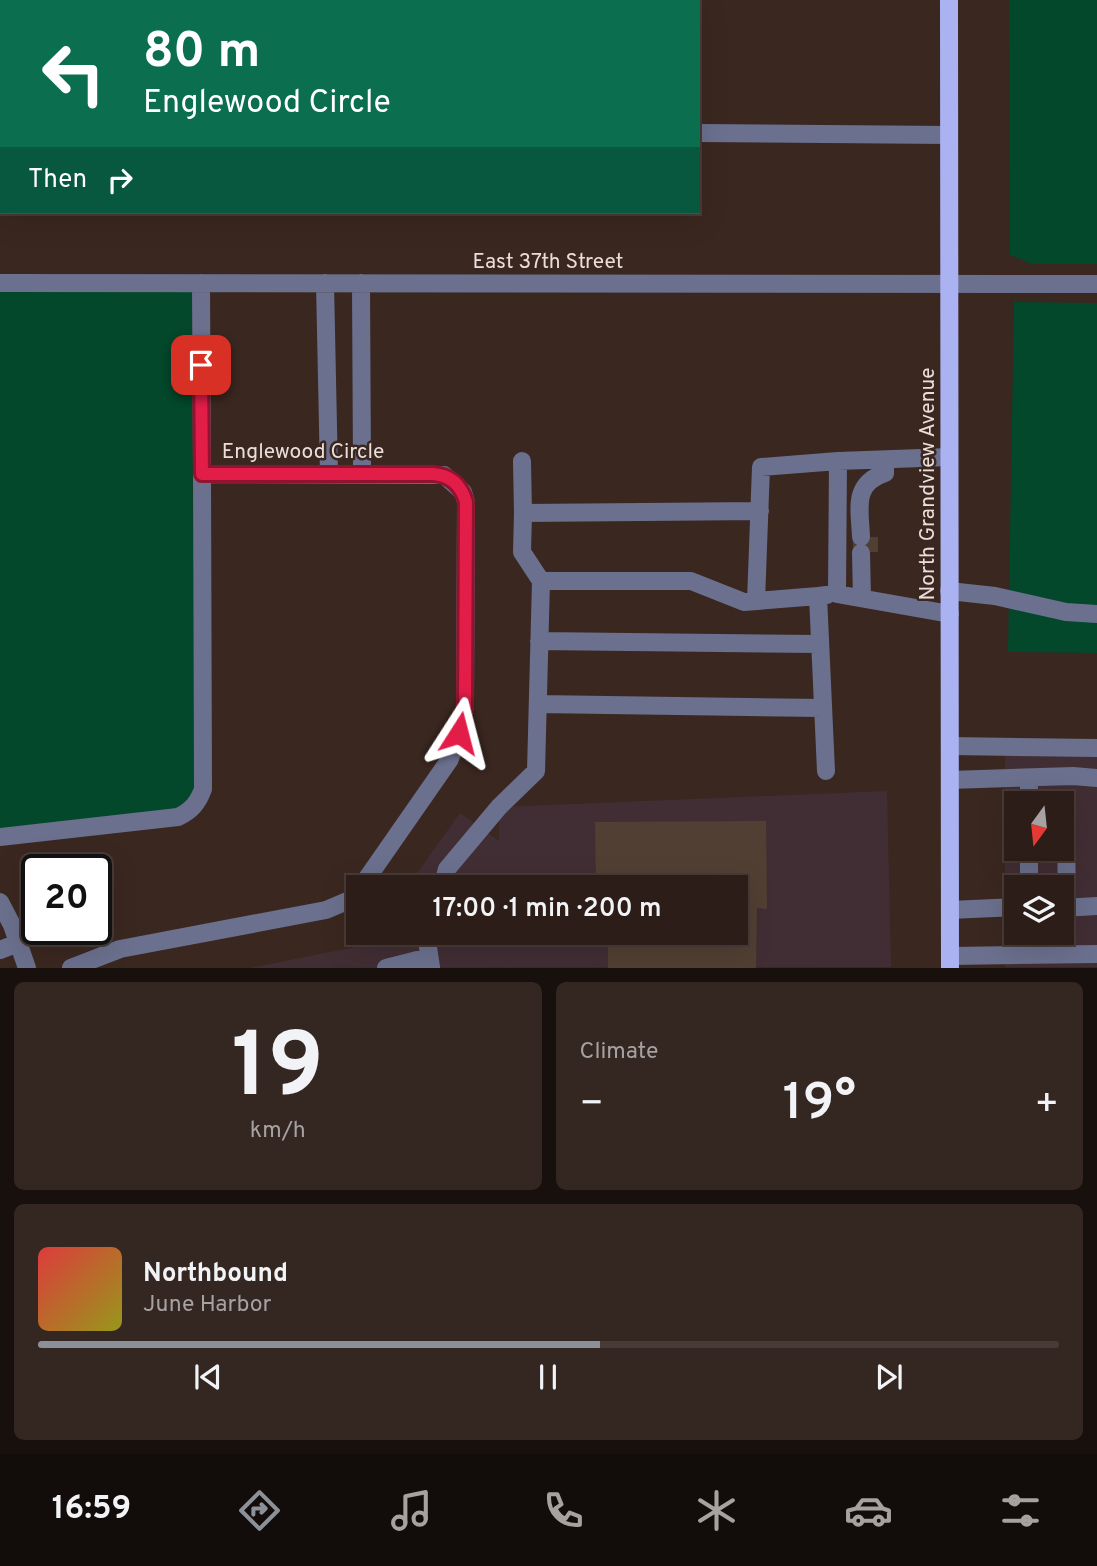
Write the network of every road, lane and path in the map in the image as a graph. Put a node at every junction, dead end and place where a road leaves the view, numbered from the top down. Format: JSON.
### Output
{"nodes":[{"id":1,"x":949,"y":0,"type":"edge"},
{"id":2,"x":700,"y":133,"type":"edge"},
{"id":3,"x":949,"y":135,"type":"junction"},
{"id":4,"x":0,"y":283,"type":"edge"},
{"id":5,"x":201,"y":283,"type":"junction"},
{"id":6,"x":325,"y":283,"type":"junction"},
{"id":7,"x":361,"y":283,"type":"junction"},
{"id":8,"x":949,"y":283,"type":"junction"},
{"id":9,"x":1097,"y":284,"type":"edge"},
{"id":10,"x":950,"y":457,"type":"junction"},
{"id":11,"x":885,"y":460,"type":"junction"},
{"id":12,"x":522,"y":461,"type":"dead end"},
{"id":13,"x":838,"y":461,"type":"junction"},
{"id":14,"x":202,"y":474,"type":"junction"},
{"id":15,"x":362,"y":474,"type":"junction"},
{"id":16,"x":330,"y":475,"type":"junction"},
{"id":17,"x":760,"y":511,"type":"junction"},
{"id":18,"x":523,"y":513,"type":"junction"},
{"id":19,"x":541,"y":581,"type":"junction"},
{"id":20,"x":949,"y":591,"type":"junction"},
{"id":21,"x":837,"y":594,"type":"junction"},
{"id":22,"x":818,"y":596,"type":"junction"},
{"id":23,"x":862,"y":598,"type":"junction"},
{"id":24,"x":756,"y":601,"type":"junction"},
{"id":25,"x":950,"y":614,"type":"junction"},
{"id":26,"x":1097,"y":614,"type":"edge"},
{"id":27,"x":540,"y":641,"type":"junction"},
{"id":28,"x":820,"y":644,"type":"junction"},
{"id":29,"x":538,"y":704,"type":"junction"},
{"id":30,"x":823,"y":708,"type":"junction"},
{"id":31,"x":950,"y":746,"type":"junction"},
{"id":32,"x":1097,"y":748,"type":"edge"},
{"id":33,"x":826,"y":771,"type":"dead end"},
{"id":34,"x":1029,"y":778,"type":"junction"},
{"id":35,"x":1097,"y":778,"type":"edge"},
{"id":36,"x":950,"y":780,"type":"junction"},
{"id":37,"x":1029,"y":791,"type":"edge"},
{"id":38,"x":0,"y":837,"type":"edge"},
{"id":39,"x":370,"y":875,"type":"edge"},
{"id":40,"x":445,"y":875,"type":"edge"},
{"id":41,"x":0,"y":902,"type":"edge"},
{"id":42,"x":346,"y":902,"type":"edge"},
{"id":43,"x":1097,"y":906,"type":"edge"},
{"id":44,"x":1004,"y":908,"type":"edge"},
{"id":45,"x":1074,"y":908,"type":"edge"},
{"id":46,"x":950,"y":910,"type":"junction"},
{"id":47,"x":18,"y":943,"type":"junction"},
{"id":48,"x":0,"y":950,"type":"edge"},
{"id":49,"x":1097,"y":954,"type":"edge"},
{"id":50,"x":1039,"y":961,"type":"edge"},
{"id":51,"x":430,"y":962,"type":"edge"},
{"id":52,"x":950,"y":962,"type":"edge"},
{"id":53,"x":27,"y":968,"type":"edge"},
{"id":54,"x":71,"y":968,"type":"edge"},
{"id":55,"x":386,"y":968,"type":"edge"}],
"edges":[{"from":1,"to":3,"type":"main road","name":"North Grandview Avenue"},
{"from":2,"to":3,"type":"street"},
{"from":3,"to":8,"type":"main road","name":"North Grandview Avenue"},
{"from":4,"to":5,"type":"street","name":"East 37th Street"},
{"from":5,"to":6,"type":"street","name":"East 37th Street"},
{"from":5,"to":14,"type":"street"},
{"from":6,"to":7,"type":"street","name":"East 37th Street"},
{"from":6,"to":16,"type":"street"},
{"from":7,"to":8,"type":"street","name":"East 37th Street"},
{"from":7,"to":15,"type":"street"},
{"from":8,"to":9,"type":"street","name":"East 37th Street"},
{"from":8,"to":10,"type":"main road","name":"North Grandview Avenue"},
{"from":10,"to":11,"type":"street"},
{"from":10,"to":20,"type":"main road","name":"North Grandview Avenue"},
{"from":11,"to":13,"type":"street"},
{"from":11,"to":23,"type":"street"},
{"from":12,"to":18,"type":"street"},
{"from":13,"to":17,"type":"street"},
{"from":13,"to":21,"type":"street"},
{"from":14,"to":16,"type":"street","name":"Englewood Circle"},
{"from":14,"to":38,"type":"street","name":"Englewood Circle"},
{"from":15,"to":16,"type":"street","name":"Englewood Circle"},
{"from":15,"to":39,"type":"street","name":"Englewood Circle"},
{"from":17,"to":18,"type":"street"},
{"from":17,"to":24,"type":"street"},
{"from":18,"to":19,"type":"street"},
{"from":19,"to":24,"type":"street"},
{"from":19,"to":27,"type":"street"},
{"from":20,"to":25,"type":"main road","name":"North Grandview Avenue"},
{"from":20,"to":26,"type":"street"},
{"from":21,"to":22,"type":"street"},
{"from":21,"to":23,"type":"street"},
{"from":22,"to":24,"type":"street"},
{"from":22,"to":28,"type":"street"},
{"from":23,"to":25,"type":"street"},
{"from":25,"to":31,"type":"main road","name":"North Grandview Avenue"},
{"from":27,"to":28,"type":"street"},
{"from":27,"to":29,"type":"street"},
{"from":28,"to":30,"type":"street"},
{"from":29,"to":30,"type":"street"},
{"from":29,"to":40,"type":"street"},
{"from":30,"to":33,"type":"street"},
{"from":31,"to":32,"type":"street"},
{"from":31,"to":36,"type":"main road","name":"North Grandview Avenue"},
{"from":34,"to":35,"type":"street"},
{"from":34,"to":36,"type":"street"},
{"from":34,"to":37,"type":"street"},
{"from":36,"to":46,"type":"main road","name":"North Grandview Avenue"},
{"from":41,"to":47,"type":"street"},
{"from":42,"to":54,"type":"street","name":"Englewood Circle"},
{"from":43,"to":45,"type":"street"},
{"from":44,"to":46,"type":"street"},
{"from":46,"to":52,"type":"main road","name":"North Grandview Avenue"},
{"from":47,"to":48,"type":"street"},
{"from":47,"to":53,"type":"street"},
{"from":49,"to":50,"type":"street"},
{"from":50,"to":52,"type":"street"},
{"from":51,"to":55,"type":"street"}]}
